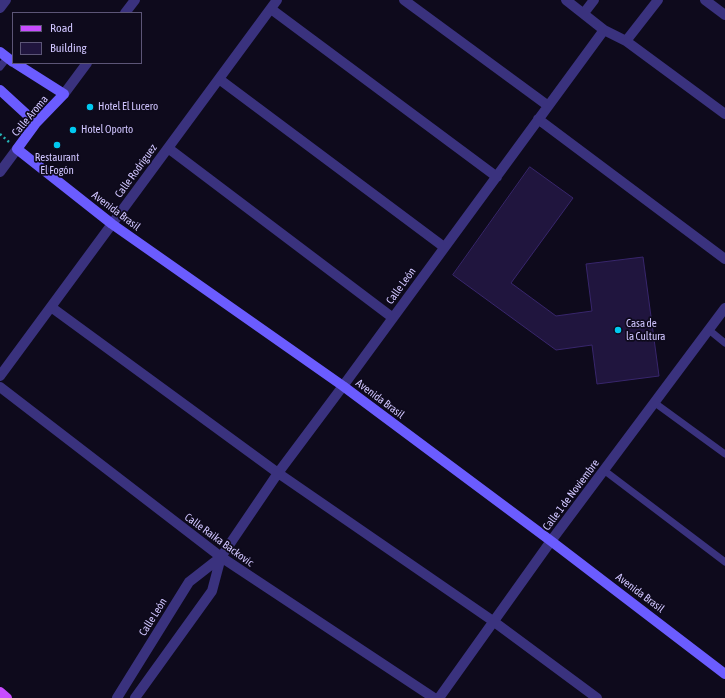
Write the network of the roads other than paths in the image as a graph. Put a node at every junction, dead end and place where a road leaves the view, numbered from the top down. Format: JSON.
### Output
{"nodes":[{"id":1,"x":6,"y":0,"type":"edge"},
{"id":2,"x":135,"y":0,"type":"edge"},
{"id":3,"x":277,"y":0,"type":"edge"},
{"id":4,"x":404,"y":0,"type":"edge"},
{"id":5,"x":566,"y":0,"type":"edge"},
{"id":6,"x":594,"y":0,"type":"edge"},
{"id":7,"x":658,"y":0,"type":"edge"},
{"id":8,"x":705,"y":0,"type":"edge"},
{"id":9,"x":0,"y":8,"type":"edge"},
{"id":10,"x":271,"y":9,"type":"junction"},
{"id":11,"x":126,"y":12,"type":"edge"},
{"id":12,"x":584,"y":13,"type":"junction"},
{"id":13,"x":725,"y":15,"type":"edge"},
{"id":14,"x":604,"y":30,"type":"junction"},
{"id":15,"x":626,"y":41,"type":"junction"},
{"id":16,"x":9,"y":59,"type":"edge"},
{"id":17,"x":17,"y":64,"type":"edge"},
{"id":18,"x":87,"y":64,"type":"edge"},
{"id":19,"x":0,"y":67,"type":"edge"},
{"id":20,"x":219,"y":79,"type":"junction"},
{"id":21,"x":0,"y":90,"type":"edge"},
{"id":22,"x":64,"y":94,"type":"junction"},
{"id":23,"x":547,"y":105,"type":"junction"},
{"id":24,"x":725,"y":114,"type":"edge"},
{"id":25,"x":538,"y":119,"type":"junction"},
{"id":26,"x":36,"y":123,"type":"junction"},
{"id":27,"x":168,"y":148,"type":"junction"},
{"id":28,"x":17,"y":149,"type":"junction"},
{"id":29,"x":0,"y":172,"type":"edge"},
{"id":30,"x":496,"y":177,"type":"junction"},
{"id":31,"x":112,"y":224,"type":"junction"},
{"id":32,"x":444,"y":247,"type":"junction"},
{"id":33,"x":725,"y":259,"type":"edge"},
{"id":34,"x":51,"y":307,"type":"junction"},
{"id":35,"x":725,"y":308,"type":"edge"},
{"id":36,"x":393,"y":318,"type":"junction"},
{"id":37,"x":709,"y":330,"type":"junction"},
{"id":38,"x":725,"y":343,"type":"edge"},
{"id":39,"x":0,"y":376,"type":"edge"},
{"id":40,"x":343,"y":386,"type":"junction"},
{"id":41,"x":0,"y":387,"type":"edge"},
{"id":42,"x":655,"y":403,"type":"junction"},
{"id":43,"x":725,"y":454,"type":"edge"},
{"id":44,"x":605,"y":471,"type":"junction"},
{"id":45,"x":278,"y":472,"type":"junction"},
{"id":46,"x":551,"y":541,"type":"junction"},
{"id":47,"x":221,"y":557,"type":"junction"},
{"id":48,"x":725,"y":562,"type":"edge"},
{"id":49,"x":494,"y":621,"type":"junction"},
{"id":50,"x":725,"y":674,"type":"edge"},
{"id":51,"x":0,"y":692,"type":"edge"},
{"id":52,"x":7,"y":698,"type":"edge"},
{"id":53,"x":117,"y":698,"type":"edge"},
{"id":54,"x":135,"y":698,"type":"edge"},
{"id":55,"x":434,"y":698,"type":"edge"},
{"id":56,"x":439,"y":698,"type":"edge"},
{"id":57,"x":597,"y":698,"type":"edge"}],
"edges":[{"from":1,"to":9,"type":"street"},
{"from":2,"to":11,"type":"street"},
{"from":3,"to":10,"type":"street","name":"Calle Rodriguez"},
{"from":4,"to":23,"type":"street"},
{"from":5,"to":12,"type":"street"},
{"from":6,"to":12,"type":"street"},
{"from":7,"to":15,"type":"street"},
{"from":8,"to":13,"type":"street"},
{"from":10,"to":20,"type":"street","name":"Calle Rodriguez"},
{"from":10,"to":30,"type":"street"},
{"from":12,"to":14,"type":"street"},
{"from":14,"to":15,"type":"street"},
{"from":14,"to":23,"type":"street","name":"Calle León"},
{"from":15,"to":24,"type":"street"},
{"from":16,"to":19,"type":"lane"},
{"from":17,"to":22,"type":"main road"},
{"from":18,"to":22,"type":"street"},
{"from":20,"to":27,"type":"street","name":"Calle Rodriguez"},
{"from":20,"to":32,"type":"street"},
{"from":21,"to":26,"type":"main road"},
{"from":22,"to":26,"type":"main road","name":"Calle Aroma"},
{"from":23,"to":25,"type":"street","name":"Calle León"},
{"from":25,"to":30,"type":"street","name":"Calle León"},
{"from":25,"to":33,"type":"street"},
{"from":26,"to":28,"type":"main road","name":"Calle Aroma"},
{"from":27,"to":31,"type":"street","name":"Calle Rodriguez"},
{"from":27,"to":36,"type":"street"},
{"from":28,"to":29,"type":"street","name":"Calle Aroma"},
{"from":28,"to":31,"type":"main road","name":"Avenida Brasil"},
{"from":30,"to":32,"type":"street","name":"Calle León"},
{"from":31,"to":34,"type":"street","name":"Calle Rodriguez"},
{"from":31,"to":40,"type":"main road","name":"Avenida Brasil"},
{"from":32,"to":36,"type":"street","name":"Calle León"},
{"from":34,"to":39,"type":"street","name":"Calle Rodriguez"},
{"from":34,"to":45,"type":"street"},
{"from":35,"to":37,"type":"street","name":"Calle 1 de Noviembre"},
{"from":36,"to":40,"type":"street","name":"Calle León"},
{"from":37,"to":38,"type":"lane"},
{"from":37,"to":42,"type":"street","name":"Calle 1 de Noviembre"},
{"from":40,"to":45,"type":"street","name":"Calle León"},
{"from":40,"to":46,"type":"main road","name":"Avenida Brasil"},
{"from":41,"to":47,"type":"street","name":"Calle Raika Backovic"},
{"from":42,"to":43,"type":"lane"},
{"from":42,"to":44,"type":"street","name":"Calle 1 de Noviembre"},
{"from":44,"to":46,"type":"street","name":"Calle 1 de Noviembre"},
{"from":44,"to":48,"type":"lane"},
{"from":45,"to":47,"type":"street","name":"Calle León"},
{"from":45,"to":49,"type":"street"},
{"from":46,"to":49,"type":"street","name":"Calle 1 de Noviembre"},
{"from":46,"to":50,"type":"main road","name":"Avenida Brasil"},
{"from":47,"to":53,"type":"street","name":"Calle León"},
{"from":47,"to":54,"type":"street","name":"Calle León"},
{"from":47,"to":55,"type":"street","name":"Calle Raika Backovic"},
{"from":49,"to":56,"type":"street","name":"Calle 1 de Noviembre"},
{"from":49,"to":57,"type":"street"},
{"from":51,"to":52,"type":"main road"}]}
